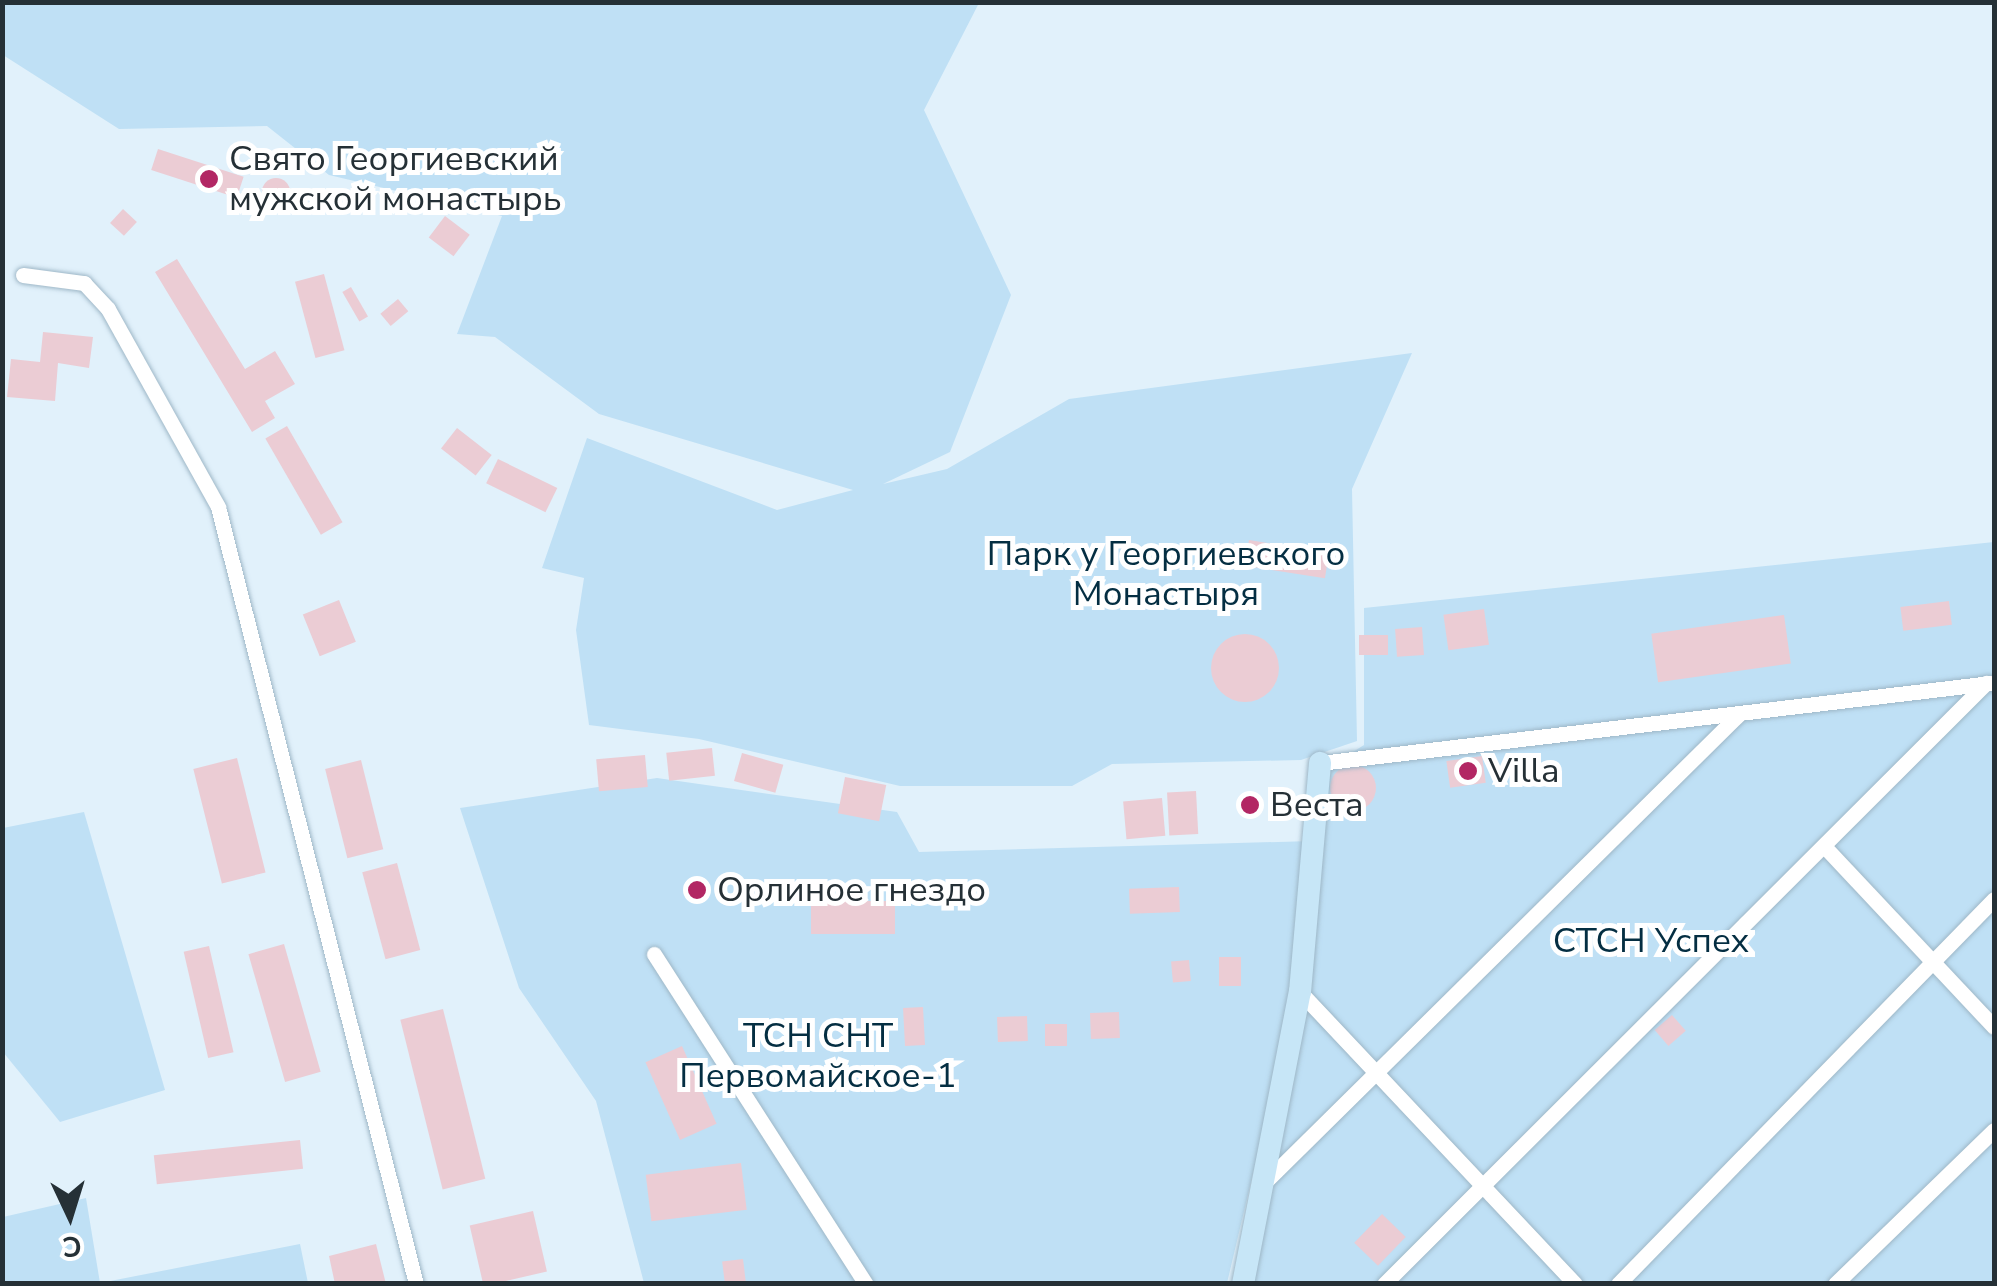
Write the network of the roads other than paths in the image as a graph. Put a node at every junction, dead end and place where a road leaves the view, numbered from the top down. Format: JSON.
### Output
{"nodes":[{"id":1,"x":23,"y":274,"type":"dead end"},
{"id":2,"x":1990,"y":682,"type":"edge"},
{"id":3,"x":1738,"y":714,"type":"junction"},
{"id":4,"x":1320,"y":763,"type":"joint"},
{"id":5,"x":1824,"y":846,"type":"junction"},
{"id":6,"x":1994,"y":899,"type":"edge"},
{"id":7,"x":654,"y":954,"type":"dead end"},
{"id":8,"x":1932,"y":961,"type":"junction"},
{"id":9,"x":1300,"y":992,"type":"junction"},
{"id":10,"x":1994,"y":1027,"type":"edge"},
{"id":11,"x":1378,"y":1071,"type":"junction"},
{"id":12,"x":1994,"y":1130,"type":"edge"},
{"id":13,"x":1266,"y":1181,"type":"junction"},
{"id":14,"x":1488,"y":1186,"type":"junction"},
{"id":15,"x":416,"y":1284,"type":"edge"},
{"id":16,"x":866,"y":1284,"type":"edge"},
{"id":17,"x":1242,"y":1284,"type":"edge"},
{"id":18,"x":1384,"y":1284,"type":"edge"},
{"id":19,"x":1574,"y":1284,"type":"edge"},
{"id":20,"x":1618,"y":1284,"type":"edge"},
{"id":21,"x":1835,"y":1284,"type":"edge"}],
"edges":[{"from":1,"to":15,"type":"street"},
{"from":2,"to":3,"type":"street"},
{"from":2,"to":5,"type":"street"},
{"from":3,"to":4,"type":"street"},
{"from":3,"to":11,"type":"street"},
{"from":4,"to":9,"type":"main road"},
{"from":5,"to":8,"type":"street"},
{"from":5,"to":14,"type":"street"},
{"from":6,"to":8,"type":"street"},
{"from":7,"to":16,"type":"street"},
{"from":8,"to":10,"type":"street"},
{"from":8,"to":20,"type":"street"},
{"from":9,"to":11,"type":"street"},
{"from":9,"to":13,"type":"main road"},
{"from":11,"to":13,"type":"street"},
{"from":11,"to":14,"type":"street"},
{"from":12,"to":21,"type":"street"},
{"from":13,"to":17,"type":"main road"},
{"from":14,"to":18,"type":"street"},
{"from":14,"to":19,"type":"street"}]}
